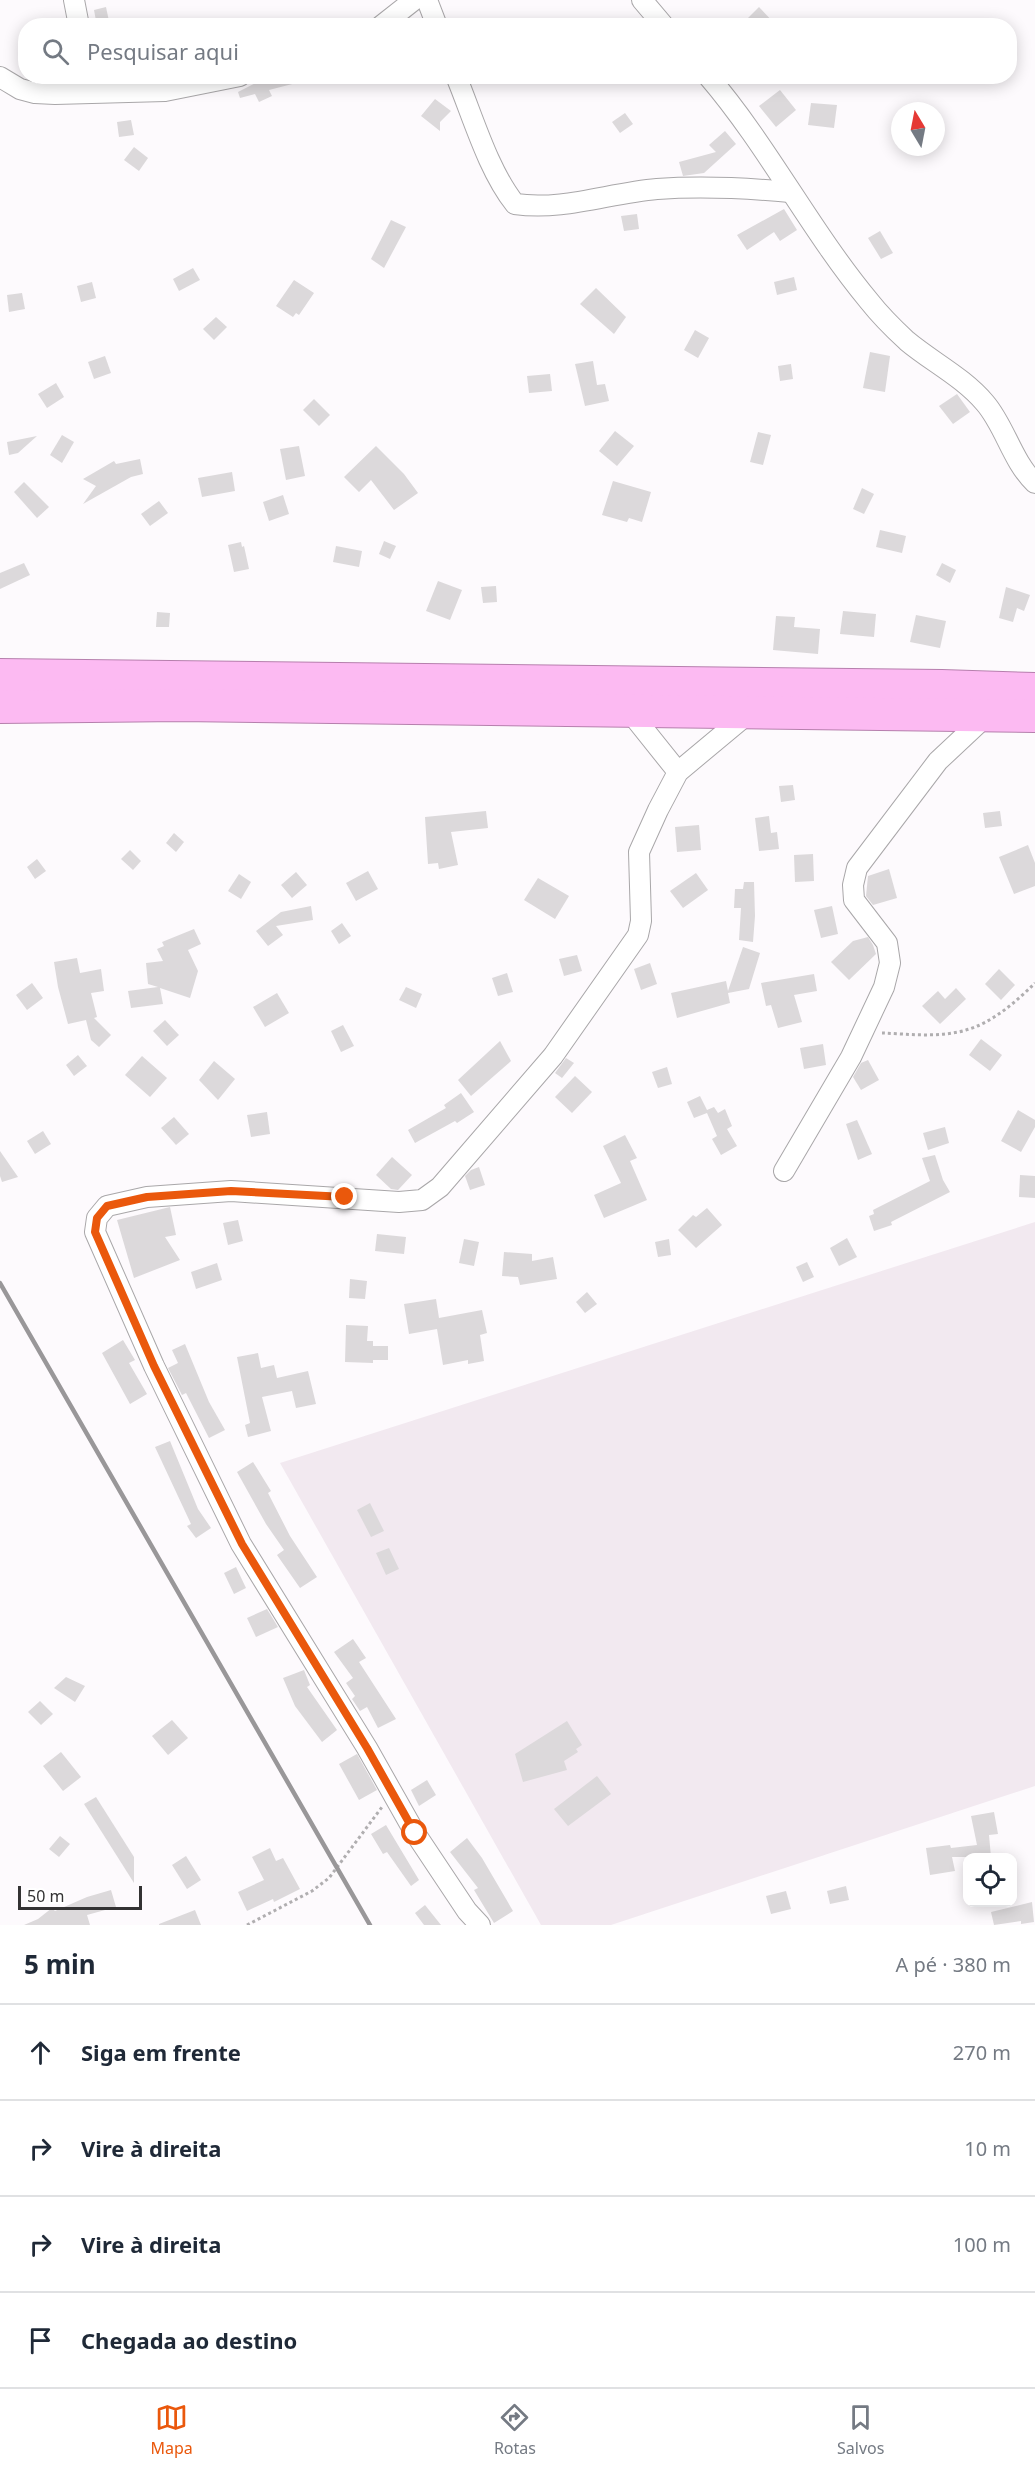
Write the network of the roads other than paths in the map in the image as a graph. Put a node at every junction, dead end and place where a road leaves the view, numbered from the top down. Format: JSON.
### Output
{"nodes":[{"id":1,"x":74,"y":0,"type":"edge"},
{"id":2,"x":414,"y":0,"type":"edge"},
{"id":3,"x":427,"y":0,"type":"edge"},
{"id":4,"x":642,"y":0,"type":"edge"},
{"id":5,"x":77,"y":18,"type":"edge"},
{"id":6,"x":391,"y":18,"type":"edge"},
{"id":7,"x":433,"y":18,"type":"edge"},
{"id":8,"x":657,"y":18,"type":"edge"},
{"id":9,"x":0,"y":77,"type":"edge"},
{"id":10,"x":200,"y":84,"type":"edge"},
{"id":11,"x":459,"y":84,"type":"edge"},
{"id":12,"x":715,"y":84,"type":"edge"},
{"id":13,"x":120,"y":85,"type":"edge"},
{"id":14,"x":790,"y":192,"type":"junction"},
{"id":15,"x":1035,"y":483,"type":"edge"},
{"id":16,"x":0,"y":675,"type":"edge"},
{"id":17,"x":1035,"y":689,"type":"edge"},
{"id":18,"x":0,"y":707,"type":"edge"},
{"id":19,"x":630,"y":712,"type":"junction"},
{"id":20,"x":750,"y":712,"type":"junction"},
{"id":21,"x":1035,"y":716,"type":"edge"},
{"id":22,"x":985,"y":717,"type":"junction"},
{"id":23,"x":678,"y":772,"type":"junction"},
{"id":24,"x":784,"y":1171,"type":"dead end"},
{"id":25,"x":480,"y":1925,"type":"edge"}],
"edges":[{"from":1,"to":5,"type":"street"},
{"from":2,"to":6,"type":"street"},
{"from":3,"to":7,"type":"street"},
{"from":4,"to":8,"type":"street"},
{"from":9,"to":13,"type":"street"},
{"from":10,"to":13,"type":"street"},
{"from":11,"to":14,"type":"street"},
{"from":12,"to":14,"type":"street"},
{"from":14,"to":15,"type":"street"},
{"from":16,"to":17,"type":"highway"},
{"from":18,"to":19,"type":"highway"},
{"from":19,"to":20,"type":"highway"},
{"from":19,"to":23,"type":"street"},
{"from":20,"to":22,"type":"highway"},
{"from":20,"to":23,"type":"street"},
{"from":21,"to":22,"type":"highway"},
{"from":22,"to":24,"type":"street"},
{"from":23,"to":25,"type":"street"}]}
